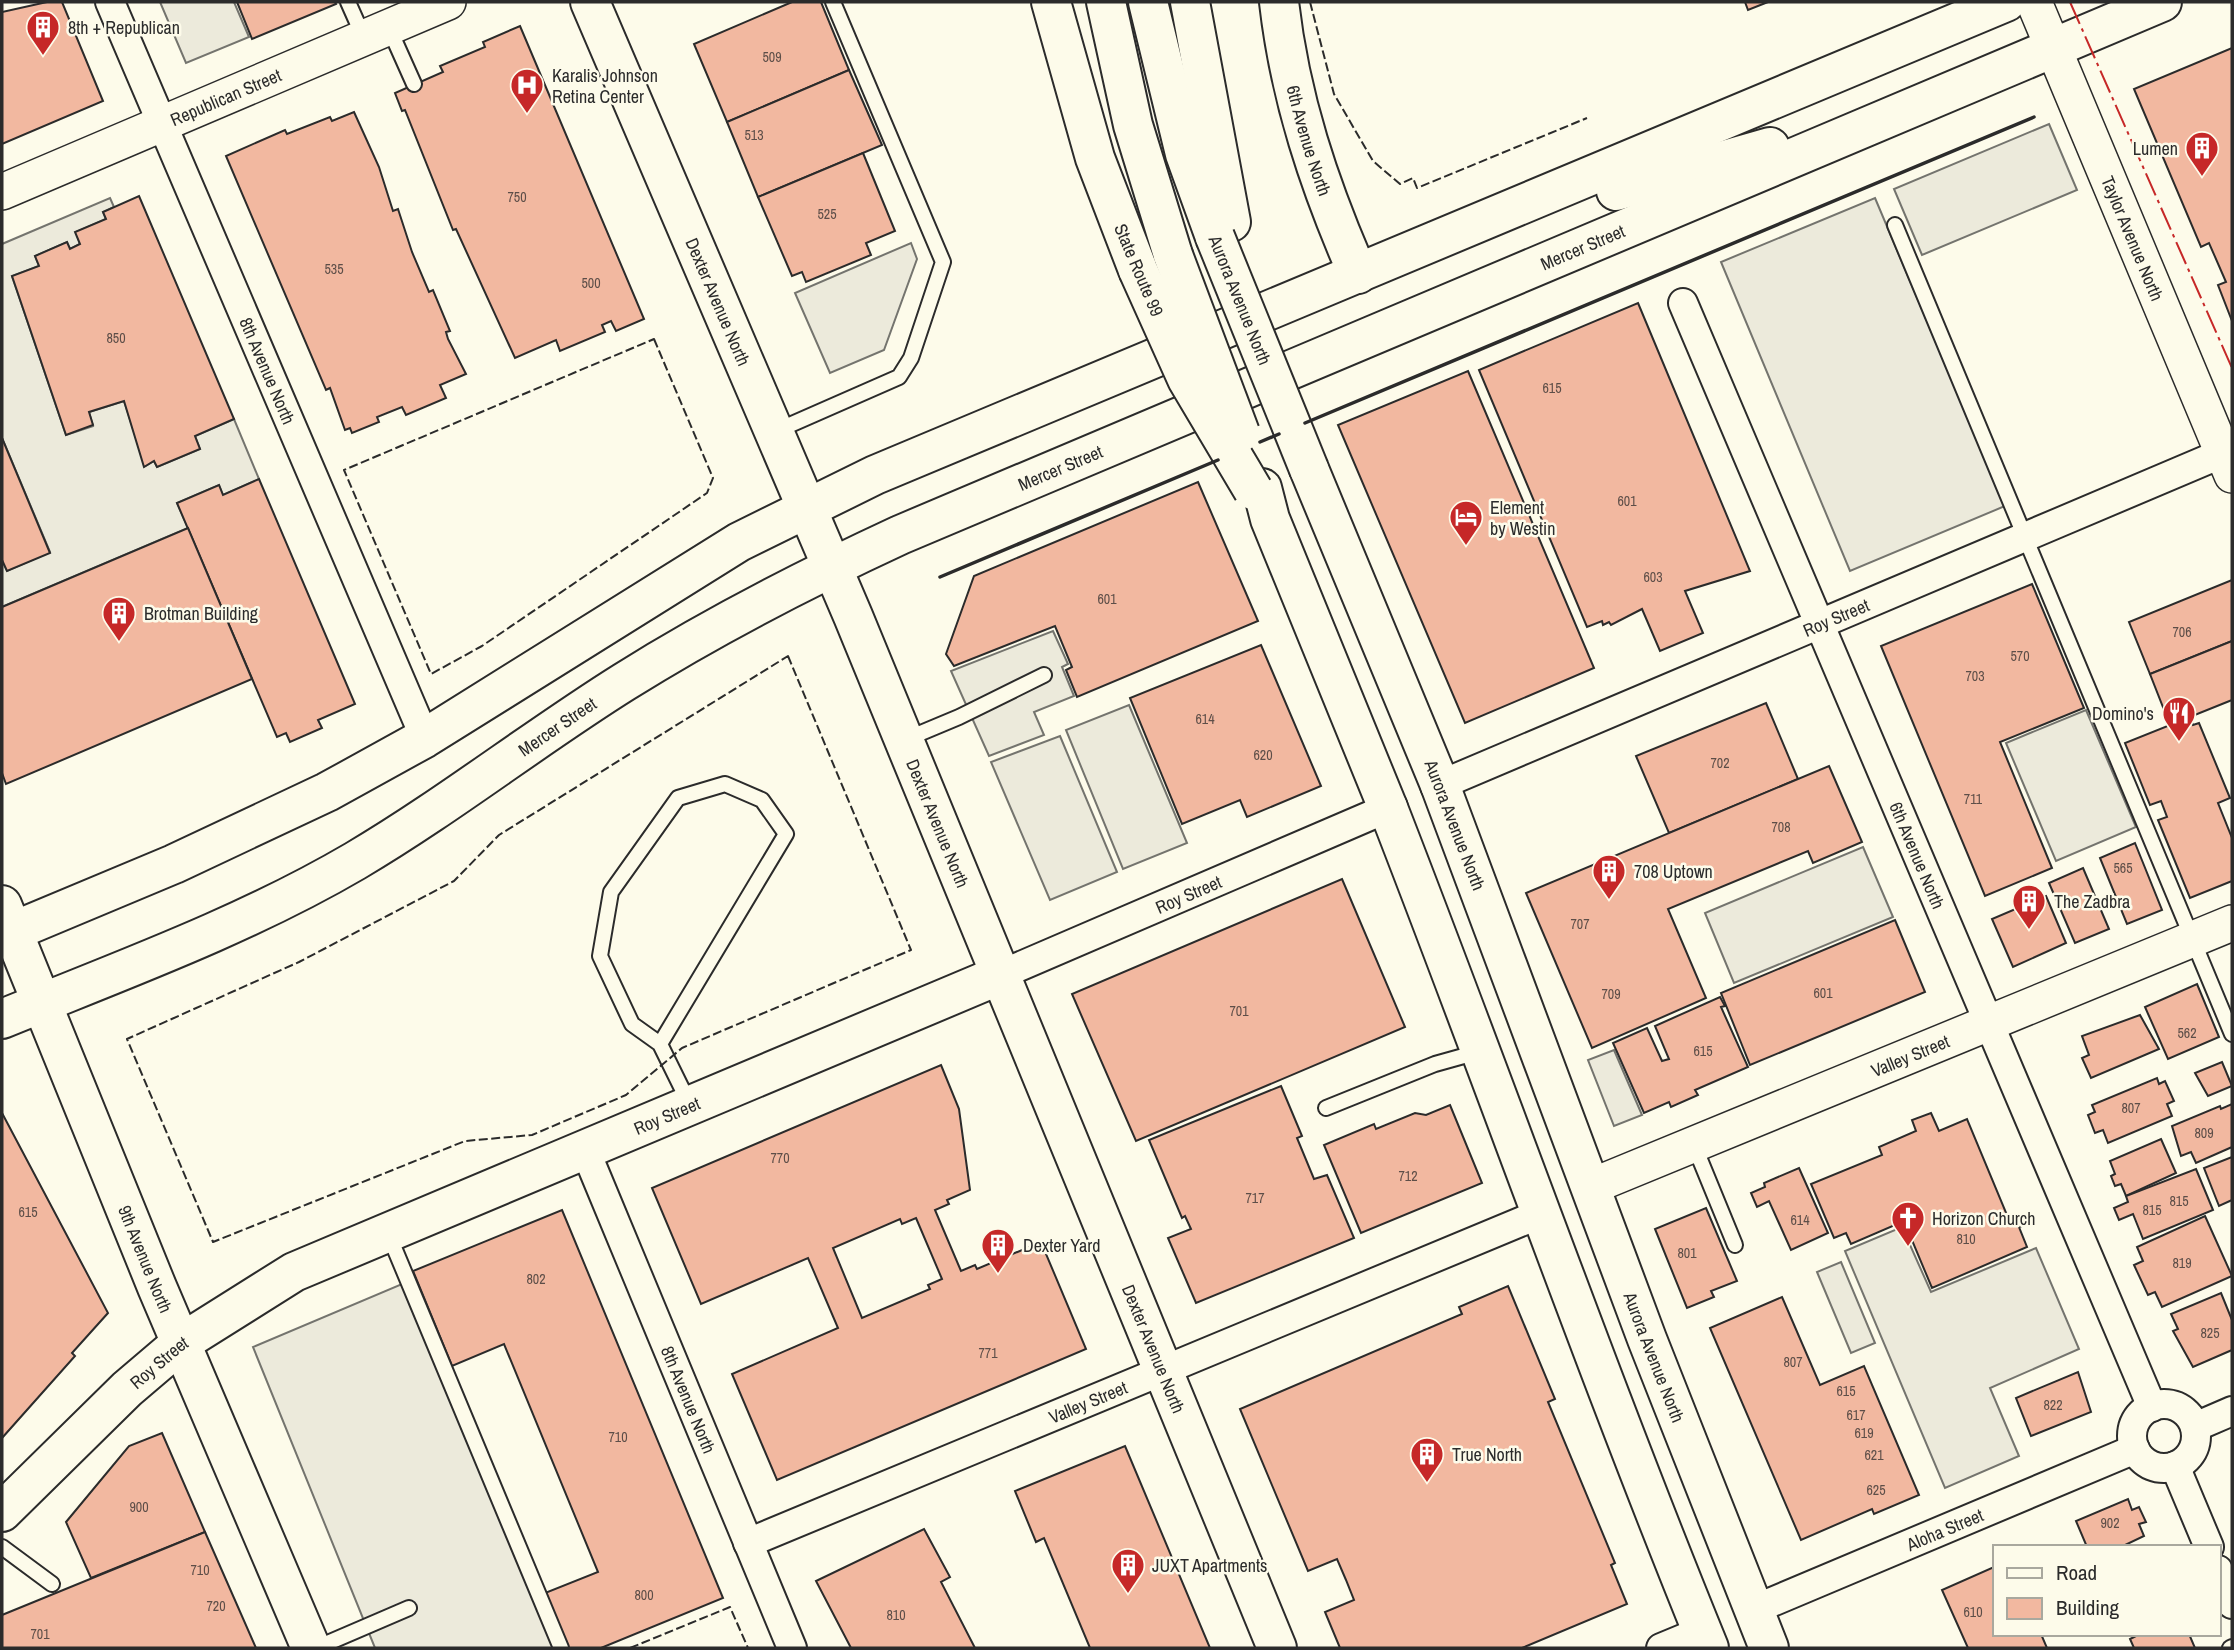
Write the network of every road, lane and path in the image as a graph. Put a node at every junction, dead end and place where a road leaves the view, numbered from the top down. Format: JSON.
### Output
{"nodes":[{"id":1,"x":110,"y":2,"type":"edge"},
{"id":2,"x":348,"y":2,"type":"edge"},
{"id":3,"x":448,"y":2,"type":"edge"},
{"id":4,"x":590,"y":2,"type":"edge"},
{"id":5,"x":834,"y":2,"type":"edge"},
{"id":6,"x":1051,"y":2,"type":"edge"},
{"id":7,"x":1106,"y":2,"type":"edge"},
{"id":8,"x":1148,"y":2,"type":"edge"},
{"id":9,"x":1189,"y":2,"type":"edge"},
{"id":10,"x":1279,"y":2,"type":"edge"},
{"id":11,"x":2006,"y":2,"type":"edge"},
{"id":12,"x":2034,"y":2,"type":"edge"},
{"id":13,"x":2162,"y":2,"type":"edge"},
{"id":14,"x":376,"y":32,"type":"junction"},
{"id":15,"x":2053,"y":47,"type":"junction"},
{"id":16,"x":414,"y":84,"type":"dead end"},
{"id":17,"x":160,"y":124,"type":"junction"},
{"id":18,"x":1860,"y":131,"type":"junction"},
{"id":19,"x":2,"y":192,"type":"edge"},
{"id":20,"x":1895,"y":225,"type":"dead end"},
{"id":21,"x":1224,"y":234,"type":"junction"},
{"id":22,"x":1357,"y":274,"type":"junction"},
{"id":23,"x":1683,"y":303,"type":"dead end"},
{"id":24,"x":774,"y":431,"type":"junction"},
{"id":25,"x":2229,"y":459,"type":"edge"},
{"id":26,"x":1262,"y":499,"type":"junction"},
{"id":27,"x":806,"y":507,"type":"junction"},
{"id":28,"x":2024,"y":537,"type":"junction"},
{"id":29,"x":832,"y":566,"type":"junction"},
{"id":30,"x":1818,"y":624,"type":"junction"},
{"id":31,"x":1044,"y":675,"type":"dead end"},
{"id":32,"x":425,"y":738,"type":"junction"},
{"id":33,"x":903,"y":740,"type":"junction"},
{"id":34,"x":1440,"y":785,"type":"junction"},
{"id":35,"x":1388,"y":808,"type":"junction"},
{"id":36,"x":2232,"y":923,"type":"edge"},
{"id":37,"x":5,"y":924,"type":"edge"},
{"id":38,"x":2193,"y":940,"type":"junction"},
{"id":39,"x":1000,"y":975,"type":"junction"},
{"id":40,"x":41,"y":1003,"type":"junction"},
{"id":41,"x":2,"y":1019,"type":"edge"},
{"id":42,"x":1991,"y":1023,"type":"junction"},
{"id":43,"x":2232,"y":1034,"type":"edge"},
{"id":44,"x":660,"y":1044,"type":"junction"},
{"id":45,"x":1482,"y":1051,"type":"junction"},
{"id":46,"x":691,"y":1106,"type":"junction"},
{"id":47,"x":1326,"y":1108,"type":"dead end"},
{"id":48,"x":1694,"y":1143,"type":"junction"},
{"id":49,"x":586,"y":1152,"type":"junction"},
{"id":50,"x":1590,"y":1187,"type":"junction"},
{"id":51,"x":1542,"y":1213,"type":"junction"},
{"id":52,"x":388,"y":1231,"type":"junction"},
{"id":53,"x":1735,"y":1245,"type":"dead end"},
{"id":54,"x":181,"y":1343,"type":"junction"},
{"id":55,"x":1162,"y":1371,"type":"junction"},
{"id":56,"x":2152,"y":1407,"type":"junction"},
{"id":57,"x":2232,"y":1411,"type":"edge"},
{"id":58,"x":2195,"y":1427,"type":"junction"},
{"id":59,"x":2136,"y":1449,"type":"junction"},
{"id":60,"x":2175,"y":1466,"type":"junction"},
{"id":61,"x":2,"y":1512,"type":"edge"},
{"id":62,"x":748,"y":1543,"type":"junction"},
{"id":63,"x":2208,"y":1545,"type":"edge"},
{"id":64,"x":2,"y":1547,"type":"edge"},
{"id":65,"x":2220,"y":1575,"type":"edge"},
{"id":66,"x":52,"y":1584,"type":"dead end"},
{"id":67,"x":2232,"y":1604,"type":"edge"},
{"id":68,"x":409,"y":1608,"type":"dead end"},
{"id":69,"x":1753,"y":1610,"type":"junction"},
{"id":70,"x":1705,"y":1640,"type":"edge"},
{"id":71,"x":311,"y":1648,"type":"edge"},
{"id":72,"x":316,"y":1648,"type":"edge"},
{"id":73,"x":561,"y":1648,"type":"edge"},
{"id":74,"x":792,"y":1648,"type":"edge"},
{"id":75,"x":1278,"y":1648,"type":"edge"},
{"id":76,"x":1661,"y":1648,"type":"edge"},
{"id":77,"x":1769,"y":1648,"type":"edge"}],
"edges":[{"from":1,"to":17,"type":"street","name":"8th Avenue North"},
{"from":2,"to":14,"type":"lane"},
{"from":3,"to":14,"type":"street","name":"Republican Street"},
{"from":4,"to":24,"type":"main road","name":"Dexter Avenue North"},
{"from":5,"to":24,"type":"lane"},
{"from":6,"to":26,"type":"main road","name":"State Route 99","bridge":true},
{"from":7,"to":26,"type":"main road","bridge":true},
{"from":8,"to":21,"type":"main road","name":"Aurora Avenue North"},
{"from":9,"to":21,"type":"main road"},
{"from":10,"to":22,"type":"main road","name":"6th Avenue North"},
{"from":11,"to":22,"type":"main road"},
{"from":12,"to":15,"type":"street","name":"Taylor Avenue North"},
{"from":13,"to":15,"type":"main road","name":"Mercer Street"},
{"from":14,"to":16,"type":"lane"},
{"from":14,"to":17,"type":"street","name":"Republican Street"},
{"from":15,"to":18,"type":"main road","name":"Mercer Street"},
{"from":15,"to":25,"type":"street","name":"Taylor Avenue North"},
{"from":17,"to":19,"type":"street","name":"Republican Street"},
{"from":17,"to":32,"type":"street","name":"8th Avenue North"},
{"from":18,"to":22,"type":"main road"},
{"from":18,"to":29,"type":"main road","name":"Mercer Street"},
{"from":20,"to":28,"type":"lane"},
{"from":21,"to":34,"type":"main road","name":"Aurora Avenue North","bridge":true},
{"from":22,"to":27,"type":"main road"},
{"from":23,"to":30,"type":"street","name":"6th Avenue North"},
{"from":24,"to":27,"type":"main road","name":"Dexter Avenue North"},
{"from":25,"to":28,"type":"street","name":"Roy Street"},
{"from":26,"to":35,"type":"main road"},
{"from":27,"to":29,"type":"main road","name":"Dexter Avenue North"},
{"from":27,"to":32,"type":"main road"},
{"from":28,"to":30,"type":"street","name":"Roy Street"},
{"from":28,"to":38,"type":"lane"},
{"from":29,"to":33,"type":"main road","name":"Dexter Avenue North"},
{"from":29,"to":40,"type":"main road","name":"Mercer Street"},
{"from":30,"to":34,"type":"street","name":"Roy Street"},
{"from":30,"to":42,"type":"street","name":"6th Avenue North"},
{"from":31,"to":33,"type":"lane"},
{"from":32,"to":37,"type":"main road"},
{"from":33,"to":39,"type":"main road","name":"Dexter Avenue North"},
{"from":34,"to":50,"type":"main road","name":"Aurora Avenue North"},
{"from":35,"to":39,"type":"street","name":"Roy Street"},
{"from":35,"to":45,"type":"main road"},
{"from":36,"to":38,"type":"street","name":"Valley Street"},
{"from":37,"to":40,"type":"main road","name":"9th Avenue North"},
{"from":38,"to":42,"type":"street","name":"Valley Street"},
{"from":38,"to":43,"type":"lane"},
{"from":39,"to":46,"type":"main road","name":"Roy Street"},
{"from":39,"to":55,"type":"main road","name":"Dexter Avenue North"},
{"from":40,"to":41,"type":"main road","name":"Mercer Street"},
{"from":40,"to":54,"type":"main road","name":"9th Avenue North"},
{"from":42,"to":48,"type":"street","name":"Valley Street"},
{"from":42,"to":56,"type":"street","name":"6th Avenue North"},
{"from":44,"to":44,"type":"lane"},
{"from":44,"to":46,"type":"lane"},
{"from":45,"to":47,"type":"lane"},
{"from":45,"to":51,"type":"main road"},
{"from":46,"to":49,"type":"main road","name":"Roy Street"},
{"from":48,"to":50,"type":"street","name":"Valley Street"},
{"from":48,"to":53,"type":"lane"},
{"from":49,"to":52,"type":"main road","name":"Roy Street"},
{"from":49,"to":62,"type":"street","name":"8th Avenue North"},
{"from":50,"to":69,"type":"main road","name":"Aurora Avenue North"},
{"from":51,"to":55,"type":"street","name":"Valley Street"},
{"from":51,"to":70,"type":"main road"},
{"from":52,"to":54,"type":"main road","name":"Roy Street"},
{"from":52,"to":73,"type":"lane"},
{"from":54,"to":61,"type":"main road","name":"Roy Street"},
{"from":54,"to":71,"type":"main road","name":"9th Avenue North"},
{"from":55,"to":62,"type":"street","name":"Valley Street"},
{"from":55,"to":75,"type":"main road","name":"Dexter Avenue North"},
{"from":56,"to":58,"type":"street"},
{"from":56,"to":59,"type":"street"},
{"from":57,"to":58,"type":"street"},
{"from":58,"to":60,"type":"street"},
{"from":59,"to":60,"type":"street"},
{"from":59,"to":69,"type":"street","name":"Aloha Street"},
{"from":60,"to":63,"type":"street"},
{"from":62,"to":74,"type":"street","name":"8th Avenue North"},
{"from":64,"to":66,"type":"lane"},
{"from":65,"to":67,"type":"street"},
{"from":68,"to":72,"type":"lane"},
{"from":69,"to":77,"type":"main road","name":"Aurora Avenue North"},
{"from":70,"to":76,"type":"street"}]}
